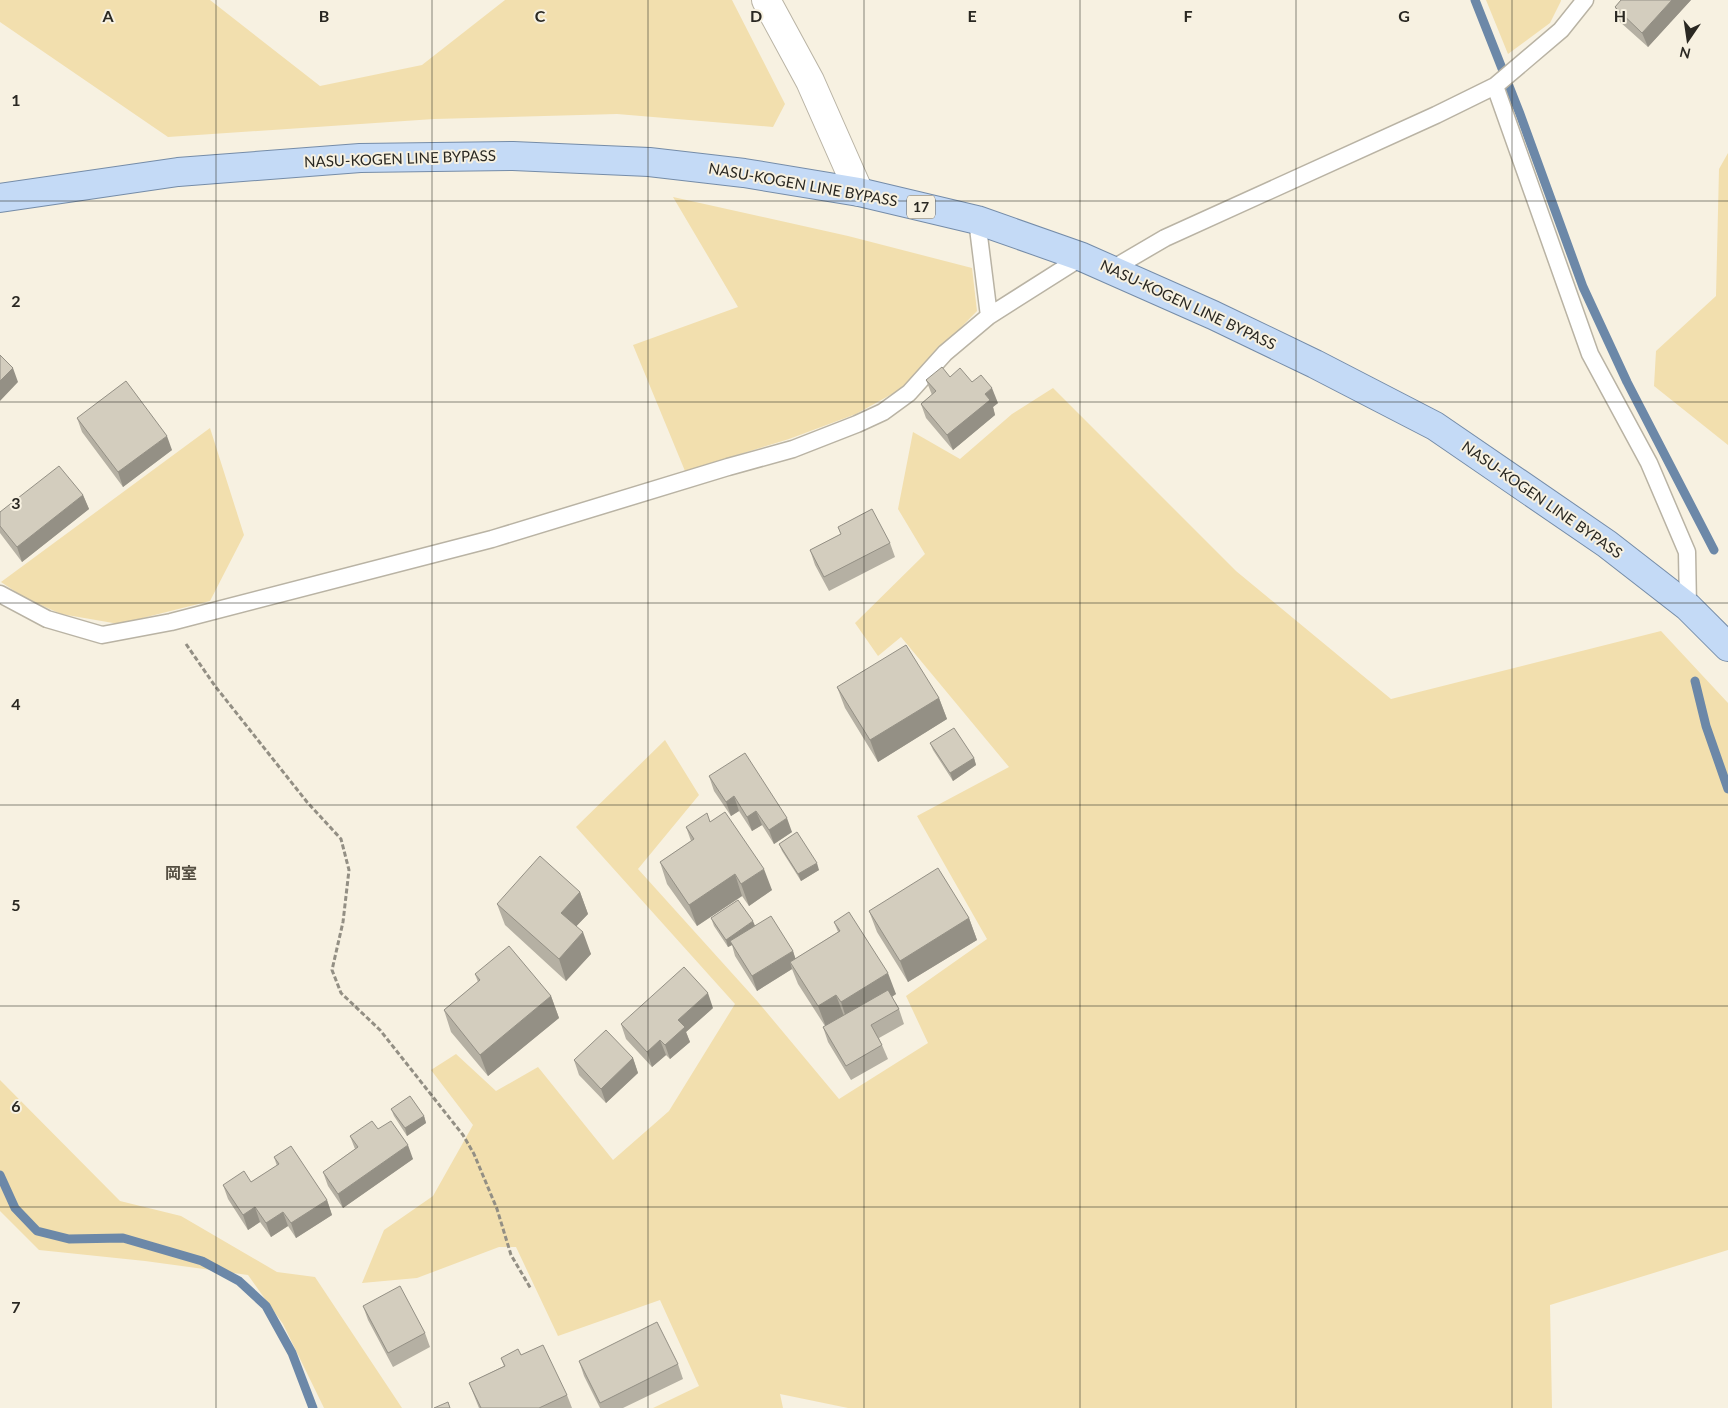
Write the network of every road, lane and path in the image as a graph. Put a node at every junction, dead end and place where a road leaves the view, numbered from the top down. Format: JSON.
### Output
{"nodes":[{"id":1,"x":766,"y":0,"type":"edge"},
{"id":2,"x":1585,"y":0,"type":"edge"},
{"id":3,"x":1495,"y":86,"type":"junction"},
{"id":4,"x":859,"y":192,"type":"junction"},
{"id":5,"x":0,"y":198,"type":"edge"},
{"id":6,"x":977,"y":220,"type":"junction"},
{"id":7,"x":1082,"y":257,"type":"junction"},
{"id":8,"x":1112,"y":270,"type":"junction"},
{"id":9,"x":990,"y":316,"type":"junction"},
{"id":10,"x":0,"y":594,"type":"edge"},
{"id":11,"x":1688,"y":607,"type":"junction"},
{"id":12,"x":171,"y":622,"type":"junction"},
{"id":13,"x":1728,"y":647,"type":"edge"},
{"id":14,"x":531,"y":1290,"type":"dead end"}],
"edges":[{"from":1,"to":4,"type":"street"},
{"from":2,"to":3,"type":"lane"},
{"from":3,"to":8,"type":"lane"},
{"from":3,"to":11,"type":"lane"},
{"from":4,"to":5,"type":"main road","name":"NASU-KOGEN LINE BYPASS","number":"17"},
{"from":4,"to":6,"type":"main road","name":"NASU-KOGEN LINE BYPASS","number":"17"},
{"from":6,"to":7,"type":"main road","name":"NASU-KOGEN LINE BYPASS","number":"17"},
{"from":6,"to":9,"type":"lane"},
{"from":7,"to":8,"type":"main road","name":"NASU-KOGEN LINE BYPASS","number":"17"},
{"from":7,"to":9,"type":"lane"},
{"from":8,"to":11,"type":"main road","name":"NASU-KOGEN LINE BYPASS","number":"17"},
{"from":9,"to":12,"type":"lane"},
{"from":10,"to":12,"type":"lane"},
{"from":11,"to":13,"type":"main road","name":"NASU-KOGEN LINE BYPASS","number":"17"},
{"from":12,"to":14,"type":"path"}]}
